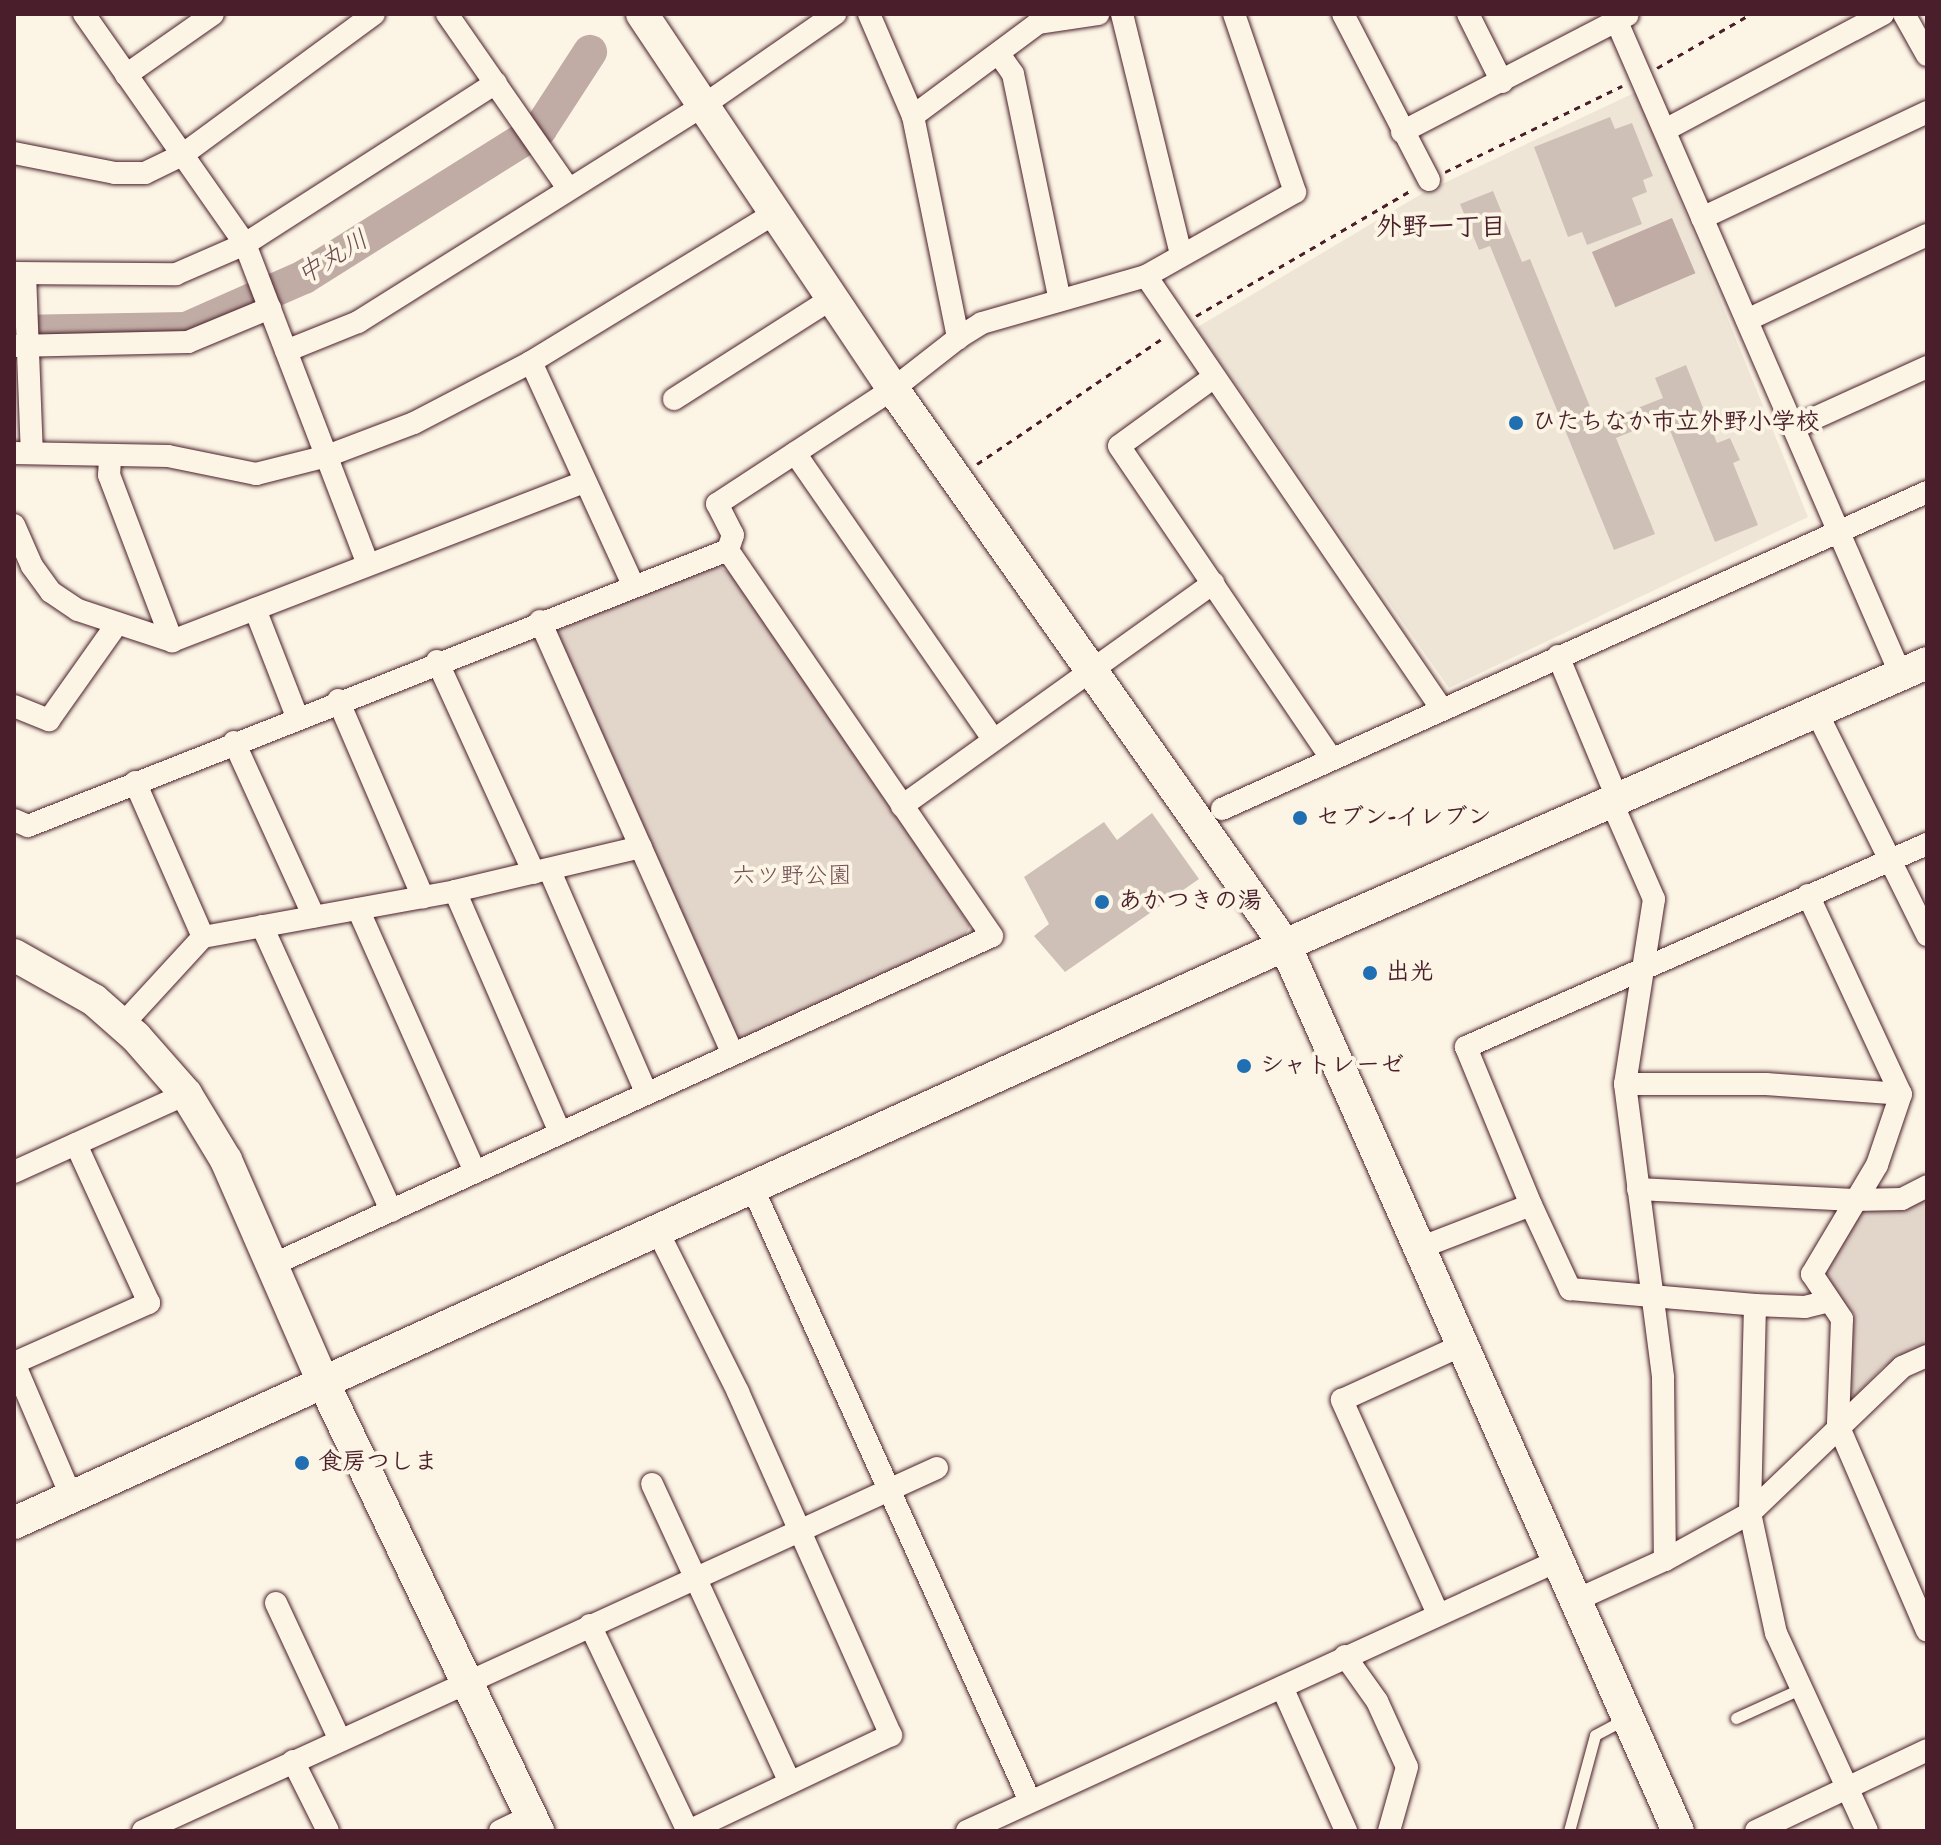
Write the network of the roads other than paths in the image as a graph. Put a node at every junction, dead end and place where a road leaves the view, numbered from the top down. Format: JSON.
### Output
{"nodes":[{"id":1,"x":84,"y":14,"type":"edge"},
{"id":2,"x":213,"y":14,"type":"edge"},
{"id":3,"x":374,"y":14,"type":"edge"},
{"id":4,"x":447,"y":14,"type":"edge"},
{"id":5,"x":642,"y":14,"type":"edge"},
{"id":6,"x":835,"y":14,"type":"edge"},
{"id":7,"x":869,"y":14,"type":"edge"},
{"id":8,"x":1098,"y":14,"type":"edge"},
{"id":9,"x":1122,"y":14,"type":"edge"},
{"id":10,"x":1234,"y":14,"type":"edge"},
{"id":11,"x":1343,"y":14,"type":"edge"},
{"id":12,"x":1468,"y":14,"type":"edge"},
{"id":13,"x":1883,"y":14,"type":"edge"},
{"id":14,"x":1904,"y":14,"type":"edge"},
{"id":15,"x":1033,"y":18,"type":"edge"},
{"id":16,"x":1624,"y":18,"type":"edge"},
{"id":17,"x":999,"y":54,"type":"junction"},
{"id":18,"x":1927,"y":55,"type":"edge"},
{"id":19,"x":126,"y":75,"type":"junction"},
{"id":20,"x":1502,"y":82,"type":"junction"},
{"id":21,"x":496,"y":83,"type":"junction"},
{"id":22,"x":704,"y":105,"type":"junction"},
{"id":23,"x":1927,"y":112,"type":"edge"},
{"id":24,"x":913,"y":116,"type":"junction"},
{"id":25,"x":1665,"y":130,"type":"junction"},
{"id":26,"x":1402,"y":132,"type":"junction"},
{"id":27,"x":14,"y":153,"type":"edge"},
{"id":28,"x":182,"y":155,"type":"junction"},
{"id":29,"x":1429,"y":180,"type":"road end"},
{"id":30,"x":568,"y":188,"type":"junction"},
{"id":31,"x":775,"y":213,"type":"junction"},
{"id":32,"x":1702,"y":218,"type":"junction"},
{"id":33,"x":1927,"y":235,"type":"edge"},
{"id":34,"x":245,"y":244,"type":"junction"},
{"id":35,"x":1181,"y":255,"type":"junction"},
{"id":36,"x":19,"y":273,"type":"edge"},
{"id":37,"x":1146,"y":276,"type":"junction"},
{"id":38,"x":265,"y":299,"type":"junction"},
{"id":39,"x":831,"y":299,"type":"junction"},
{"id":40,"x":1060,"y":300,"type":"junction"},
{"id":41,"x":1747,"y":320,"type":"junction"},
{"id":42,"x":958,"y":338,"type":"junction"},
{"id":43,"x":20,"y":346,"type":"edge"},
{"id":44,"x":286,"y":351,"type":"junction"},
{"id":45,"x":531,"y":362,"type":"junction"},
{"id":46,"x":1927,"y":367,"type":"edge"},
{"id":47,"x":1214,"y":377,"type":"junction"},
{"id":48,"x":893,"y":389,"type":"junction"},
{"id":49,"x":674,"y":399,"type":"dead end"},
{"id":50,"x":1795,"y":427,"type":"junction"},
{"id":51,"x":23,"y":453,"type":"edge"},
{"id":52,"x":795,"y":453,"type":"junction"},
{"id":53,"x":327,"y":456,"type":"junction"},
{"id":54,"x":110,"y":458,"type":"junction"},
{"id":55,"x":585,"y":482,"type":"junction"},
{"id":56,"x":1927,"y":492,"type":"edge"},
{"id":57,"x":14,"y":525,"type":"edge"},
{"id":58,"x":1839,"y":532,"type":"junction"},
{"id":59,"x":728,"y":550,"type":"junction"},
{"id":60,"x":368,"y":564,"type":"junction"},
{"id":61,"x":1213,"y":583,"type":"junction"},
{"id":62,"x":633,"y":585,"type":"junction"},
{"id":63,"x":255,"y":609,"type":"junction"},
{"id":64,"x":540,"y":621,"type":"junction"},
{"id":65,"x":117,"y":624,"type":"junction"},
{"id":66,"x":172,"y":641,"type":"junction"},
{"id":67,"x":1558,"y":656,"type":"junction"},
{"id":68,"x":437,"y":661,"type":"junction"},
{"id":69,"x":1914,"y":669,"type":"edge"},
{"id":70,"x":1088,"y":670,"type":"junction"},
{"id":71,"x":338,"y":700,"type":"junction"},
{"id":72,"x":14,"y":706,"type":"edge"},
{"id":73,"x":1441,"y":708,"type":"junction"},
{"id":74,"x":1817,"y":713,"type":"junction"},
{"id":75,"x":297,"y":717,"type":"junction"},
{"id":76,"x":992,"y":737,"type":"junction"},
{"id":77,"x":234,"y":742,"type":"junction"},
{"id":78,"x":1331,"y":758,"type":"junction"},
{"id":79,"x":135,"y":782,"type":"junction"},
{"id":80,"x":1615,"y":801,"type":"junction"},
{"id":81,"x":902,"y":806,"type":"junction"},
{"id":82,"x":1222,"y":809,"type":"dead end"},
{"id":83,"x":14,"y":820,"type":"edge"},
{"id":84,"x":1927,"y":844,"type":"edge"},
{"id":85,"x":641,"y":847,"type":"junction"},
{"id":86,"x":1890,"y":859,"type":"junction"},
{"id":87,"x":541,"y":871,"type":"junction"},
{"id":88,"x":455,"y":891,"type":"junction"},
{"id":89,"x":1808,"y":895,"type":"junction"},
{"id":90,"x":423,"y":897,"type":"junction"},
{"id":91,"x":358,"y":909,"type":"junction"},
{"id":92,"x":314,"y":917,"type":"junction"},
{"id":93,"x":262,"y":926,"type":"junction"},
{"id":94,"x":1927,"y":935,"type":"edge"},
{"id":95,"x":203,"y":937,"type":"junction"},
{"id":96,"x":1285,"y":945,"type":"junction"},
{"id":97,"x":14,"y":955,"type":"edge"},
{"id":98,"x":1641,"y":969,"type":"junction"},
{"id":99,"x":122,"y":1025,"type":"junction"},
{"id":100,"x":733,"y":1054,"type":"junction"},
{"id":101,"x":1625,"y":1084,"type":"junction"},
{"id":102,"x":186,"y":1094,"type":"junction"},
{"id":103,"x":647,"y":1094,"type":"junction"},
{"id":104,"x":1901,"y":1094,"type":"junction"},
{"id":105,"x":560,"y":1133,"type":"junction"},
{"id":106,"x":76,"y":1144,"type":"junction"},
{"id":107,"x":14,"y":1172,"type":"edge"},
{"id":108,"x":475,"y":1172,"type":"junction"},
{"id":109,"x":1927,"y":1186,"type":"edge"},
{"id":110,"x":753,"y":1189,"type":"junction"},
{"id":111,"x":1638,"y":1189,"type":"junction"},
{"id":112,"x":1854,"y":1200,"type":"junction"},
{"id":113,"x":1531,"y":1205,"type":"junction"},
{"id":114,"x":391,"y":1211,"type":"junction"},
{"id":115,"x":658,"y":1232,"type":"junction"},
{"id":116,"x":1417,"y":1249,"type":"junction"},
{"id":117,"x":274,"y":1264,"type":"junction"},
{"id":118,"x":1652,"y":1299,"type":"junction"},
{"id":119,"x":1829,"y":1301,"type":"junction"},
{"id":120,"x":1755,"y":1305,"type":"junction"},
{"id":121,"x":1460,"y":1346,"type":"junction"},
{"id":122,"x":1927,"y":1356,"type":"edge"},
{"id":123,"x":14,"y":1363,"type":"edge"},
{"id":124,"x":324,"y":1384,"type":"junction"},
{"id":125,"x":1838,"y":1425,"type":"junction"},
{"id":126,"x":937,"y":1468,"type":"dead end"},
{"id":127,"x":652,"y":1484,"type":"dead end"},
{"id":128,"x":888,"y":1490,"type":"junction"},
{"id":129,"x":71,"y":1496,"type":"junction"},
{"id":130,"x":1750,"y":1513,"type":"junction"},
{"id":131,"x":14,"y":1523,"type":"edge"},
{"id":132,"x":799,"y":1530,"type":"junction"},
{"id":133,"x":1665,"y":1560,"type":"junction"},
{"id":134,"x":1557,"y":1561,"type":"junction"},
{"id":135,"x":692,"y":1580,"type":"junction"},
{"id":136,"x":1574,"y":1601,"type":"junction"},
{"id":137,"x":276,"y":1603,"type":"dead end"},
{"id":138,"x":1438,"y":1614,"type":"junction"},
{"id":139,"x":590,"y":1625,"type":"junction"},
{"id":140,"x":1927,"y":1631,"type":"edge"},
{"id":141,"x":1345,"y":1656,"type":"junction"},
{"id":142,"x":467,"y":1679,"type":"junction"},
{"id":143,"x":1282,"y":1687,"type":"junction"},
{"id":144,"x":1802,"y":1688,"type":"junction"},
{"id":145,"x":1627,"y":1718,"type":"junction"},
{"id":146,"x":1736,"y":1718,"type":"dead end"},
{"id":147,"x":340,"y":1740,"type":"junction"},
{"id":148,"x":1927,"y":1750,"type":"edge"},
{"id":149,"x":293,"y":1761,"type":"junction"},
{"id":150,"x":790,"y":1783,"type":"junction"},
{"id":151,"x":1848,"y":1789,"type":"junction"},
{"id":152,"x":1030,"y":1801,"type":"junction"},
{"id":153,"x":1010,"y":1822,"type":"edge"},
{"id":154,"x":534,"y":1824,"type":"edge"},
{"id":155,"x":143,"y":1831,"type":"edge"},
{"id":156,"x":328,"y":1831,"type":"edge"},
{"id":157,"x":500,"y":1831,"type":"edge"},
{"id":158,"x":689,"y":1831,"type":"edge"},
{"id":159,"x":967,"y":1831,"type":"edge"},
{"id":160,"x":1346,"y":1831,"type":"edge"},
{"id":161,"x":1389,"y":1831,"type":"edge"},
{"id":162,"x":1569,"y":1831,"type":"edge"},
{"id":163,"x":1678,"y":1831,"type":"edge"},
{"id":164,"x":1756,"y":1831,"type":"edge"},
{"id":165,"x":1867,"y":1831,"type":"edge"}],
"edges":[{"from":1,"to":19,"type":"street"},
{"from":2,"to":19,"type":"street"},
{"from":3,"to":28,"type":"street"},
{"from":4,"to":21,"type":"street"},
{"from":5,"to":22,"type":"street"},
{"from":6,"to":22,"type":"street"},
{"from":7,"to":24,"type":"street"},
{"from":8,"to":15,"type":"street"},
{"from":9,"to":35,"type":"street"},
{"from":10,"to":35,"type":"street"},
{"from":11,"to":26,"type":"street"},
{"from":12,"to":20,"type":"street"},
{"from":13,"to":25,"type":"street"},
{"from":14,"to":18,"type":"street"},
{"from":15,"to":17,"type":"street"},
{"from":16,"to":20,"type":"street"},
{"from":16,"to":25,"type":"street"},
{"from":17,"to":24,"type":"street"},
{"from":17,"to":40,"type":"street"},
{"from":19,"to":28,"type":"street"},
{"from":20,"to":26,"type":"street"},
{"from":21,"to":30,"type":"street"},
{"from":21,"to":34,"type":"street"},
{"from":22,"to":30,"type":"street"},
{"from":22,"to":31,"type":"street"},
{"from":23,"to":32,"type":"street"},
{"from":24,"to":42,"type":"street"},
{"from":25,"to":32,"type":"street"},
{"from":26,"to":29,"type":"street"},
{"from":27,"to":28,"type":"street"},
{"from":28,"to":34,"type":"street"},
{"from":30,"to":44,"type":"street"},
{"from":31,"to":39,"type":"street"},
{"from":31,"to":45,"type":"street"},
{"from":32,"to":41,"type":"street"},
{"from":33,"to":41,"type":"street"},
{"from":34,"to":36,"type":"street"},
{"from":34,"to":38,"type":"street"},
{"from":35,"to":37,"type":"street"},
{"from":36,"to":43,"type":"street"},
{"from":37,"to":40,"type":"street"},
{"from":37,"to":47,"type":"street"},
{"from":38,"to":43,"type":"street"},
{"from":38,"to":44,"type":"street"},
{"from":39,"to":48,"type":"street"},
{"from":39,"to":49,"type":"street"},
{"from":40,"to":42,"type":"street"},
{"from":41,"to":50,"type":"street"},
{"from":42,"to":48,"type":"street"},
{"from":43,"to":51,"type":"street"},
{"from":44,"to":53,"type":"street"},
{"from":45,"to":53,"type":"street"},
{"from":45,"to":55,"type":"street"},
{"from":46,"to":50,"type":"street"},
{"from":47,"to":61,"type":"street"},
{"from":47,"to":73,"type":"street"},
{"from":48,"to":52,"type":"street"},
{"from":48,"to":70,"type":"street"},
{"from":50,"to":58,"type":"street"},
{"from":51,"to":54,"type":"street"},
{"from":52,"to":59,"type":"street"},
{"from":52,"to":76,"type":"street"},
{"from":53,"to":54,"type":"street"},
{"from":53,"to":60,"type":"street"},
{"from":54,"to":66,"type":"street"},
{"from":55,"to":60,"type":"street"},
{"from":55,"to":62,"type":"street"},
{"from":56,"to":58,"type":"street"},
{"from":57,"to":65,"type":"street"},
{"from":58,"to":67,"type":"street"},
{"from":58,"to":69,"type":"street"},
{"from":59,"to":62,"type":"street"},
{"from":59,"to":81,"type":"street"},
{"from":60,"to":63,"type":"street"},
{"from":61,"to":70,"type":"street"},
{"from":61,"to":78,"type":"street"},
{"from":62,"to":64,"type":"street"},
{"from":63,"to":66,"type":"street"},
{"from":63,"to":75,"type":"street"},
{"from":64,"to":68,"type":"street"},
{"from":64,"to":85,"type":"street"},
{"from":65,"to":66,"type":"street"},
{"from":65,"to":72,"type":"street"},
{"from":67,"to":73,"type":"street"},
{"from":67,"to":80,"type":"street"},
{"from":68,"to":71,"type":"street"},
{"from":68,"to":87,"type":"street"},
{"from":69,"to":74,"type":"street"},
{"from":70,"to":76,"type":"street"},
{"from":70,"to":96,"type":"street"},
{"from":71,"to":75,"type":"street"},
{"from":71,"to":90,"type":"street"},
{"from":73,"to":78,"type":"street"},
{"from":74,"to":80,"type":"street"},
{"from":74,"to":86,"type":"street"},
{"from":75,"to":77,"type":"street"},
{"from":76,"to":81,"type":"street"},
{"from":77,"to":79,"type":"street"},
{"from":77,"to":92,"type":"street"},
{"from":78,"to":82,"type":"street"},
{"from":79,"to":83,"type":"street"},
{"from":79,"to":95,"type":"street"},
{"from":80,"to":96,"type":"street"},
{"from":80,"to":98,"type":"street"},
{"from":81,"to":100,"type":"street"},
{"from":84,"to":86,"type":"street"},
{"from":85,"to":87,"type":"street"},
{"from":85,"to":100,"type":"street"},
{"from":86,"to":89,"type":"street"},
{"from":86,"to":94,"type":"street"},
{"from":87,"to":88,"type":"street"},
{"from":87,"to":103,"type":"street"},
{"from":88,"to":90,"type":"street"},
{"from":88,"to":105,"type":"street"},
{"from":89,"to":98,"type":"street"},
{"from":89,"to":104,"type":"street"},
{"from":90,"to":91,"type":"street"},
{"from":91,"to":92,"type":"street"},
{"from":91,"to":108,"type":"street"},
{"from":92,"to":93,"type":"street"},
{"from":93,"to":95,"type":"street"},
{"from":93,"to":114,"type":"street"},
{"from":95,"to":99,"type":"street"},
{"from":96,"to":110,"type":"street"},
{"from":96,"to":116,"type":"street"},
{"from":97,"to":99,"type":"street"},
{"from":98,"to":101,"type":"street"},
{"from":98,"to":113,"type":"street"},
{"from":99,"to":102,"type":"street"},
{"from":100,"to":103,"type":"street"},
{"from":101,"to":104,"type":"street"},
{"from":101,"to":111,"type":"street"},
{"from":102,"to":106,"type":"street"},
{"from":102,"to":117,"type":"street"},
{"from":103,"to":105,"type":"street"},
{"from":104,"to":112,"type":"street"},
{"from":105,"to":108,"type":"street"},
{"from":106,"to":107,"type":"street"},
{"from":106,"to":123,"type":"street"},
{"from":108,"to":114,"type":"street"},
{"from":109,"to":112,"type":"street"},
{"from":110,"to":115,"type":"street"},
{"from":110,"to":128,"type":"street"},
{"from":111,"to":112,"type":"street"},
{"from":111,"to":118,"type":"street"},
{"from":112,"to":119,"type":"street"},
{"from":113,"to":116,"type":"street"},
{"from":113,"to":118,"type":"street"},
{"from":114,"to":117,"type":"street"},
{"from":115,"to":124,"type":"street"},
{"from":115,"to":132,"type":"street"},
{"from":116,"to":121,"type":"street"},
{"from":117,"to":124,"type":"street"},
{"from":118,"to":120,"type":"street"},
{"from":118,"to":133,"type":"street"},
{"from":119,"to":120,"type":"street"},
{"from":119,"to":125,"type":"street"},
{"from":120,"to":130,"type":"street"},
{"from":121,"to":134,"type":"street"},
{"from":121,"to":138,"type":"street"},
{"from":122,"to":125,"type":"street"},
{"from":123,"to":129,"type":"street"},
{"from":124,"to":129,"type":"street"},
{"from":124,"to":142,"type":"street"},
{"from":125,"to":130,"type":"street"},
{"from":125,"to":140,"type":"street"},
{"from":126,"to":128,"type":"street"},
{"from":127,"to":135,"type":"street"},
{"from":128,"to":132,"type":"street"},
{"from":128,"to":152,"type":"street"},
{"from":129,"to":131,"type":"street"},
{"from":130,"to":133,"type":"street"},
{"from":130,"to":144,"type":"street"},
{"from":132,"to":135,"type":"street"},
{"from":132,"to":150,"type":"street"},
{"from":133,"to":136,"type":"street"},
{"from":134,"to":136,"type":"street"},
{"from":134,"to":138,"type":"street"},
{"from":135,"to":139,"type":"street"},
{"from":135,"to":150,"type":"street"},
{"from":136,"to":145,"type":"street"},
{"from":137,"to":147,"type":"street"},
{"from":138,"to":141,"type":"street"},
{"from":139,"to":142,"type":"street"},
{"from":139,"to":158,"type":"street"},
{"from":141,"to":143,"type":"street"},
{"from":141,"to":161,"type":"street"},
{"from":142,"to":147,"type":"street"},
{"from":142,"to":154,"type":"street"},
{"from":143,"to":152,"type":"street"},
{"from":143,"to":160,"type":"street"},
{"from":144,"to":146,"type":"lane"},
{"from":144,"to":151,"type":"street"},
{"from":145,"to":162,"type":"lane"},
{"from":145,"to":163,"type":"street"},
{"from":147,"to":149,"type":"street"},
{"from":148,"to":151,"type":"street"},
{"from":149,"to":155,"type":"street"},
{"from":149,"to":156,"type":"street"},
{"from":150,"to":158,"type":"street"},
{"from":151,"to":164,"type":"street"},
{"from":151,"to":165,"type":"street"},
{"from":152,"to":153,"type":"street"},
{"from":153,"to":159,"type":"street"},
{"from":154,"to":157,"type":"street"}]}
